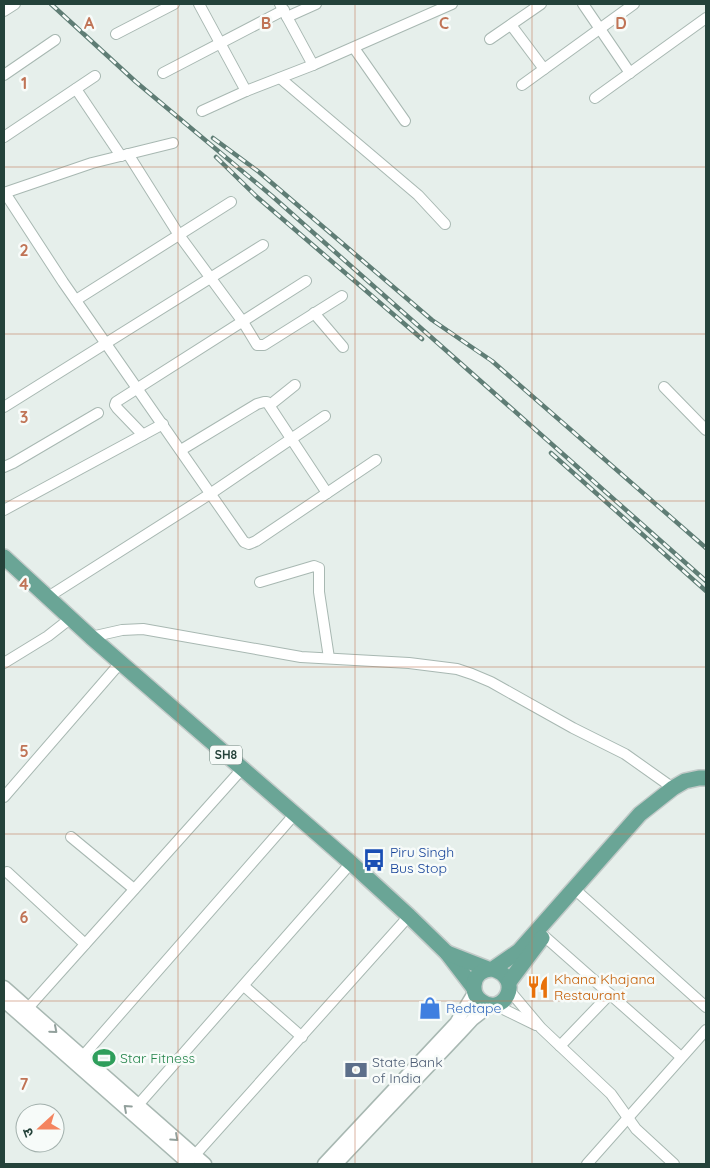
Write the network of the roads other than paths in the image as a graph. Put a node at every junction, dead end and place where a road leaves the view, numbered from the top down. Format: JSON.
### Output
{"nodes":[{"id":1,"x":15,"y":4,"type":"edge"},
{"id":2,"x":174,"y":4,"type":"edge"},
{"id":3,"x":199,"y":4,"type":"edge"},
{"id":4,"x":316,"y":4,"type":"edge"},
{"id":5,"x":452,"y":4,"type":"edge"},
{"id":6,"x":541,"y":4,"type":"edge"},
{"id":7,"x":583,"y":4,"type":"edge"},
{"id":8,"x":634,"y":4,"type":"edge"},
{"id":9,"x":284,"y":10,"type":"edge"},
{"id":10,"x":4,"y":11,"type":"edge"},
{"id":11,"x":706,"y":18,"type":"edge"},
{"id":12,"x":511,"y":25,"type":"junction"},
{"id":13,"x":599,"y":28,"type":"junction"},
{"id":14,"x":116,"y":34,"type":"dead end"},
{"id":15,"x":490,"y":38,"type":"dead end"},
{"id":16,"x":55,"y":40,"type":"dead end"},
{"id":17,"x":220,"y":43,"type":"junction"},
{"id":18,"x":354,"y":48,"type":"junction"},
{"id":19,"x":313,"y":65,"type":"junction"},
{"id":20,"x":544,"y":69,"type":"junction"},
{"id":21,"x":164,"y":73,"type":"dead end"},
{"id":22,"x":630,"y":73,"type":"junction"},
{"id":23,"x":4,"y":74,"type":"edge"},
{"id":24,"x":95,"y":76,"type":"dead end"},
{"id":25,"x":280,"y":78,"type":"junction"},
{"id":26,"x":522,"y":85,"type":"dead end"},
{"id":27,"x":76,"y":89,"type":"junction"},
{"id":28,"x":246,"y":90,"type":"junction"},
{"id":29,"x":596,"y":98,"type":"dead end"},
{"id":30,"x":202,"y":111,"type":"dead end"},
{"id":31,"x":405,"y":121,"type":"dead end"},
{"id":32,"x":4,"y":137,"type":"edge"},
{"id":33,"x":173,"y":143,"type":"dead end"},
{"id":34,"x":124,"y":155,"type":"junction"},
{"id":35,"x":4,"y":193,"type":"edge"},
{"id":36,"x":231,"y":202,"type":"dead end"},
{"id":37,"x":445,"y":224,"type":"dead end"},
{"id":38,"x":179,"y":235,"type":"junction"},
{"id":39,"x":263,"y":245,"type":"dead end"},
{"id":40,"x":212,"y":278,"type":"junction"},
{"id":41,"x":306,"y":281,"type":"dead end"},
{"id":42,"x":342,"y":296,"type":"dead end"},
{"id":43,"x":76,"y":300,"type":"junction"},
{"id":44,"x":314,"y":313,"type":"junction"},
{"id":45,"x":244,"y":322,"type":"junction"},
{"id":46,"x":106,"y":344,"type":"junction"},
{"id":47,"x":343,"y":346,"type":"dead end"},
{"id":48,"x":295,"y":385,"type":"dead end"},
{"id":49,"x":664,"y":387,"type":"dead end"},
{"id":50,"x":137,"y":388,"type":"junction"},
{"id":51,"x":270,"y":405,"type":"junction"},
{"id":52,"x":4,"y":407,"type":"edge"},
{"id":53,"x":98,"y":413,"type":"dead end"},
{"id":54,"x":326,"y":416,"type":"dead end"},
{"id":55,"x":163,"y":424,"type":"junction"},
{"id":56,"x":706,"y":430,"type":"edge"},
{"id":57,"x":143,"y":435,"type":"junction"},
{"id":58,"x":292,"y":438,"type":"junction"},
{"id":59,"x":181,"y":450,"type":"junction"},
{"id":60,"x":376,"y":460,"type":"dead end"},
{"id":61,"x":4,"y":467,"type":"edge"},
{"id":62,"x":327,"y":493,"type":"junction"},
{"id":63,"x":210,"y":494,"type":"junction"},
{"id":64,"x":4,"y":510,"type":"edge"},
{"id":65,"x":4,"y":557,"type":"edge"},
{"id":66,"x":260,"y":582,"type":"dead end"},
{"id":67,"x":48,"y":597,"type":"junction"},
{"id":68,"x":70,"y":618,"type":"junction"},
{"id":69,"x":91,"y":637,"type":"junction"},
{"id":70,"x":329,"y":658,"type":"junction"},
{"id":71,"x":121,"y":662,"type":"junction"},
{"id":72,"x":4,"y":663,"type":"edge"},
{"id":73,"x":242,"y":769,"type":"junction"},
{"id":74,"x":706,"y":778,"type":"edge"},
{"id":75,"x":673,"y":788,"type":"junction"},
{"id":76,"x":4,"y":795,"type":"edge"},
{"id":77,"x":652,"y":804,"type":"junction"},
{"id":78,"x":294,"y":815,"type":"junction"},
{"id":79,"x":71,"y":837,"type":"dead end"},
{"id":80,"x":350,"y":863,"type":"junction"},
{"id":81,"x":7,"y":872,"type":"dead end"},
{"id":82,"x":134,"y":889,"type":"junction"},
{"id":83,"x":580,"y":894,"type":"junction"},
{"id":84,"x":409,"y":916,"type":"junction"},
{"id":85,"x":544,"y":936,"type":"junction"},
{"id":86,"x":85,"y":944,"type":"junction"},
{"id":87,"x":447,"y":952,"type":"junction"},
{"id":88,"x":491,"y":969,"type":"junction"},
{"id":89,"x":244,"y":986,"type":"junction"},
{"id":90,"x":509,"y":986,"type":"junction"},
{"id":91,"x":4,"y":987,"type":"edge"},
{"id":92,"x":474,"y":990,"type":"junction"},
{"id":93,"x":610,"y":994,"type":"junction"},
{"id":94,"x":4,"y":1001,"type":"edge"},
{"id":95,"x":493,"y":1005,"type":"junction"},
{"id":96,"x":706,"y":1007,"type":"edge"},
{"id":97,"x":28,"y":1008,"type":"junction"},
{"id":98,"x":541,"y":1028,"type":"junction"},
{"id":99,"x":706,"y":1030,"type":"edge"},
{"id":100,"x":302,"y":1037,"type":"junction"},
{"id":101,"x":560,"y":1046,"type":"junction"},
{"id":102,"x":83,"y":1056,"type":"junction"},
{"id":103,"x":681,"y":1057,"type":"junction"},
{"id":104,"x":138,"y":1105,"type":"junction"},
{"id":105,"x":627,"y":1118,"type":"junction"},
{"id":106,"x":192,"y":1160,"type":"edge"},
{"id":107,"x":205,"y":1164,"type":"edge"},
{"id":108,"x":324,"y":1164,"type":"edge"},
{"id":109,"x":336,"y":1164,"type":"edge"},
{"id":110,"x":587,"y":1164,"type":"edge"},
{"id":111,"x":674,"y":1164,"type":"edge"}],
"edges":[{"from":1,"to":10,"type":"street"},
{"from":2,"to":14,"type":"street"},
{"from":3,"to":17,"type":"street"},
{"from":4,"to":9,"type":"street"},
{"from":5,"to":18,"type":"street"},
{"from":6,"to":12,"type":"street"},
{"from":7,"to":13,"type":"street"},
{"from":8,"to":13,"type":"street"},
{"from":9,"to":17,"type":"street"},
{"from":9,"to":19,"type":"street"},
{"from":11,"to":22,"type":"street"},
{"from":12,"to":15,"type":"street"},
{"from":12,"to":20,"type":"street"},
{"from":13,"to":20,"type":"street"},
{"from":13,"to":22,"type":"street"},
{"from":16,"to":23,"type":"street"},
{"from":17,"to":21,"type":"street"},
{"from":17,"to":28,"type":"street"},
{"from":18,"to":19,"type":"street"},
{"from":18,"to":31,"type":"street"},
{"from":19,"to":25,"type":"street"},
{"from":20,"to":26,"type":"street"},
{"from":22,"to":29,"type":"street"},
{"from":24,"to":27,"type":"street"},
{"from":25,"to":28,"type":"street"},
{"from":25,"to":37,"type":"street"},
{"from":27,"to":32,"type":"street"},
{"from":27,"to":34,"type":"street"},
{"from":28,"to":30,"type":"street"},
{"from":33,"to":34,"type":"street"},
{"from":34,"to":35,"type":"street"},
{"from":34,"to":38,"type":"street"},
{"from":35,"to":43,"type":"street"},
{"from":36,"to":38,"type":"street"},
{"from":38,"to":40,"type":"street"},
{"from":38,"to":43,"type":"street"},
{"from":39,"to":40,"type":"street"},
{"from":40,"to":45,"type":"street"},
{"from":40,"to":46,"type":"street"},
{"from":41,"to":45,"type":"street"},
{"from":42,"to":44,"type":"street"},
{"from":43,"to":46,"type":"street"},
{"from":44,"to":45,"type":"street"},
{"from":44,"to":47,"type":"street"},
{"from":45,"to":50,"type":"street"},
{"from":46,"to":50,"type":"street"},
{"from":46,"to":52,"type":"street"},
{"from":48,"to":51,"type":"street"},
{"from":49,"to":56,"type":"street"},
{"from":50,"to":55,"type":"street"},
{"from":50,"to":57,"type":"street"},
{"from":51,"to":58,"type":"street"},
{"from":51,"to":59,"type":"street"},
{"from":53,"to":61,"type":"street"},
{"from":54,"to":58,"type":"street"},
{"from":55,"to":57,"type":"street"},
{"from":55,"to":59,"type":"street"},
{"from":57,"to":64,"type":"street"},
{"from":58,"to":62,"type":"street"},
{"from":58,"to":63,"type":"street"},
{"from":59,"to":63,"type":"street"},
{"from":60,"to":62,"type":"street"},
{"from":62,"to":63,"type":"street"},
{"from":63,"to":67,"type":"street"},
{"from":65,"to":67,"type":"main road","number":"SH8"},
{"from":66,"to":70,"type":"street"},
{"from":67,"to":68,"type":"main road","number":"SH8"},
{"from":68,"to":69,"type":"main road","number":"SH8"},
{"from":68,"to":72,"type":"street"},
{"from":69,"to":70,"type":"street"},
{"from":69,"to":71,"type":"main road","number":"SH8"},
{"from":70,"to":75,"type":"street"},
{"from":71,"to":73,"type":"main road","number":"SH8"},
{"from":71,"to":76,"type":"street"},
{"from":73,"to":78,"type":"main road","number":"SH8"},
{"from":73,"to":82,"type":"street"},
{"from":74,"to":75,"type":"main road"},
{"from":75,"to":77,"type":"main road"},
{"from":77,"to":83,"type":"main road"},
{"from":77,"to":88,"type":"main road"},
{"from":78,"to":80,"type":"main road","number":"SH8"},
{"from":78,"to":102,"type":"street"},
{"from":79,"to":82,"type":"street"},
{"from":80,"to":84,"type":"main road","number":"SH8"},
{"from":80,"to":89,"type":"street"},
{"from":81,"to":86,"type":"street"},
{"from":82,"to":86,"type":"street"},
{"from":83,"to":85,"type":"main road"},
{"from":83,"to":96,"type":"street"},
{"from":84,"to":87,"type":"main road","number":"SH8"},
{"from":84,"to":100,"type":"street"},
{"from":85,"to":90,"type":"main road"},
{"from":85,"to":93,"type":"street"},
{"from":86,"to":97,"type":"street"},
{"from":87,"to":88,"type":"main road","number":"SH8"},
{"from":87,"to":92,"type":"main road","number":"SH8"},
{"from":88,"to":90,"type":"main road","number":"SH8"},
{"from":88,"to":92,"type":"main road"},
{"from":89,"to":100,"type":"street"},
{"from":89,"to":104,"type":"street"},
{"from":90,"to":95,"type":"main road"},
{"from":90,"to":98,"type":"street"},
{"from":91,"to":97,"type":"street"},
{"from":92,"to":95,"type":"main road","number":"SH8"},
{"from":92,"to":108,"type":"street"},
{"from":93,"to":101,"type":"street"},
{"from":93,"to":103,"type":"street"},
{"from":106,"to":94,"type":"street","one_way":true},
{"from":95,"to":98,"type":"street"},
{"from":95,"to":109,"type":"street"},
{"from":97,"to":102,"type":"street","one_way":true},
{"from":98,"to":101,"type":"street"},
{"from":99,"to":103,"type":"street"},
{"from":100,"to":106,"type":"street"},
{"from":101,"to":105,"type":"street"},
{"from":102,"to":104,"type":"street"},
{"from":103,"to":105,"type":"street"},
{"from":104,"to":106,"type":"street","one_way":true},
{"from":105,"to":110,"type":"street"},
{"from":105,"to":111,"type":"street"},
{"from":106,"to":107,"type":"street"}]}
